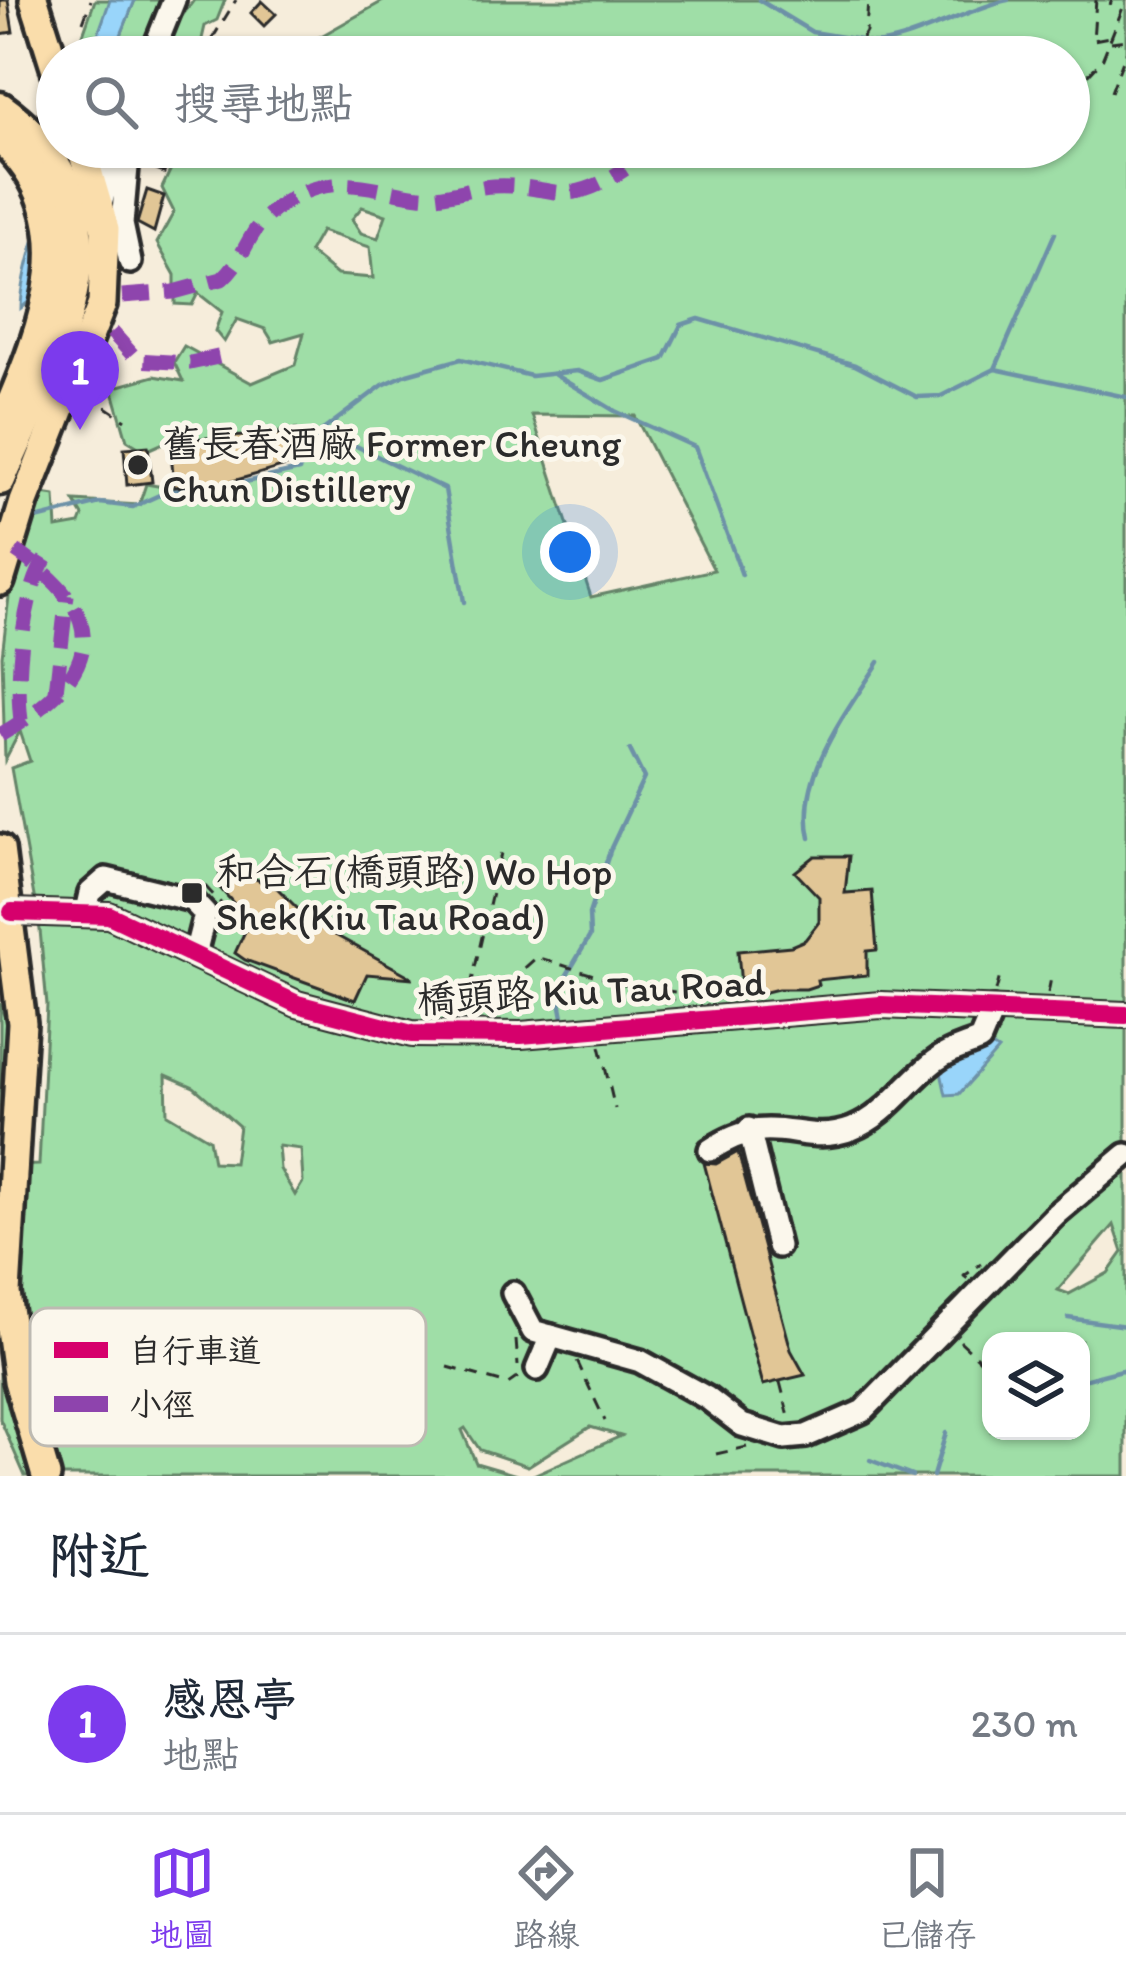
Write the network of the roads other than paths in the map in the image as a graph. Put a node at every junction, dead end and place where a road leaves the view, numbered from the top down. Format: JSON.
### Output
{"nodes":[{"id":1,"x":34,"y":0,"type":"edge"},
{"id":2,"x":174,"y":0,"type":"edge"},
{"id":3,"x":45,"y":36,"type":"edge"},
{"id":4,"x":159,"y":36,"type":"edge"},
{"id":5,"x":0,"y":108,"type":"edge"},
{"id":6,"x":0,"y":137,"type":"edge"},
{"id":7,"x":36,"y":142,"type":"edge"},
{"id":8,"x":52,"y":168,"type":"edge"},
{"id":9,"x":88,"y":168,"type":"edge"},
{"id":10,"x":111,"y":168,"type":"edge"},
{"id":11,"x":128,"y":168,"type":"edge"},
{"id":12,"x":98,"y":199,"type":"junction"},
{"id":13,"x":130,"y":262,"type":"dead end"},
{"id":14,"x":0,"y":433,"type":"edge"},
{"id":15,"x":0,"y":479,"type":"edge"},
{"id":16,"x":0,"y":581,"type":"edge"},
{"id":17,"x":0,"y":849,"type":"edge"},
{"id":18,"x":86,"y":911,"type":"junction"},
{"id":19,"x":12,"y":912,"type":"junction"},
{"id":20,"x":195,"y":954,"type":"junction"},
{"id":21,"x":994,"y":1004,"type":"junction"},
{"id":22,"x":1126,"y":1015,"type":"edge"},
{"id":23,"x":749,"y":1130,"type":"junction"},
{"id":24,"x":710,"y":1150,"type":"dead end"},
{"id":25,"x":1126,"y":1155,"type":"edge"},
{"id":26,"x":778,"y":1246,"type":"dead end"},
{"id":27,"x":512,"y":1293,"type":"dead end"},
{"id":28,"x":551,"y":1336,"type":"junction"},
{"id":29,"x":537,"y":1369,"type":"dead end"},
{"id":30,"x":30,"y":1422,"type":"edge"},
{"id":31,"x":37,"y":1446,"type":"edge"},
{"id":32,"x":46,"y":1476,"type":"edge"}],
"edges":[{"from":1,"to":3,"type":"main road"},
{"from":2,"to":4,"type":"street"},
{"from":5,"to":7,"type":"highway"},
{"from":6,"to":14,"type":"highway"},
{"from":8,"to":15,"type":"highway"},
{"from":9,"to":12,"type":"main road"},
{"from":10,"to":12,"type":"street"},
{"from":11,"to":13,"type":"street"},
{"from":12,"to":16,"type":"main road"},
{"from":17,"to":19,"type":"main road"},
{"from":18,"to":19,"type":"street","name":"橋頭路 Kiu Tau Road"},
{"from":18,"to":20,"type":"street","name":"橋頭路 Kiu Tau Road"},
{"from":18,"to":20,"type":"street"},
{"from":19,"to":30,"type":"main road"},
{"from":20,"to":21,"type":"street","name":"橋頭路 Kiu Tau Road"},
{"from":21,"to":22,"type":"street","name":"橋頭路 Kiu Tau Road"},
{"from":21,"to":23,"type":"street"},
{"from":23,"to":24,"type":"street"},
{"from":23,"to":26,"type":"street"},
{"from":25,"to":28,"type":"street"},
{"from":27,"to":28,"type":"street"},
{"from":28,"to":29,"type":"street"},
{"from":31,"to":32,"type":"main road"}]}
